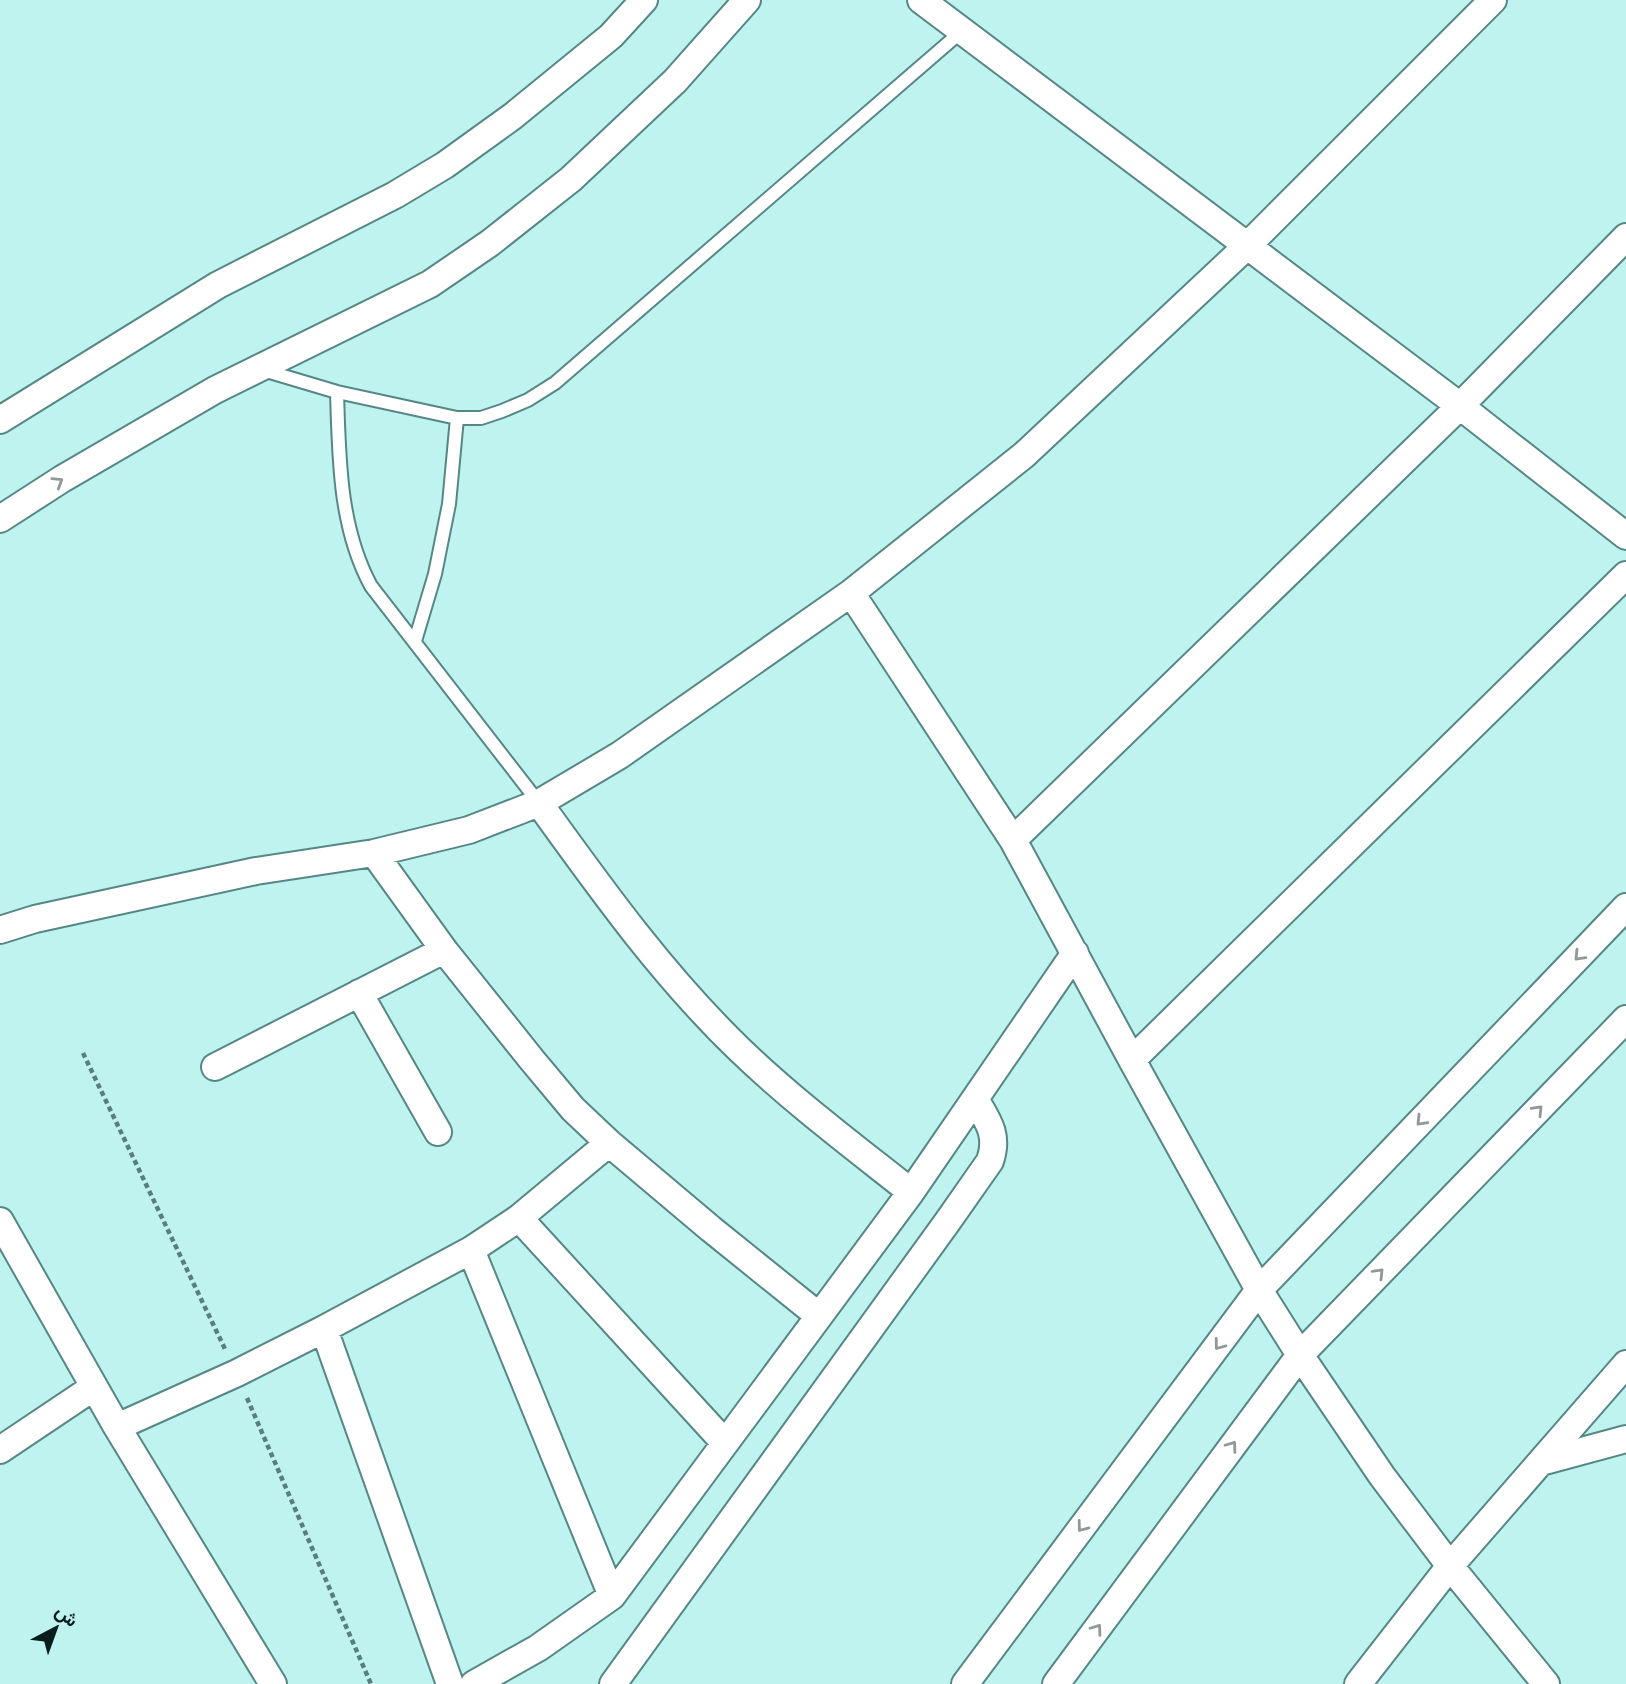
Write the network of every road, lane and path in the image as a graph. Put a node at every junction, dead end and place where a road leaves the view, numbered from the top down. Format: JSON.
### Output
{"nodes":[{"id":1,"x":643,"y":0,"type":"edge"},
{"id":2,"x":747,"y":0,"type":"edge"},
{"id":3,"x":1493,"y":0,"type":"edge"},
{"id":4,"x":932,"y":3,"type":"edge"},
{"id":5,"x":962,"y":31,"type":"junction"},
{"id":6,"x":1626,"y":237,"type":"edge"},
{"id":7,"x":1248,"y":245,"type":"junction"},
{"id":8,"x":259,"y":369,"type":"junction"},
{"id":9,"x":337,"y":391,"type":"junction"},
{"id":10,"x":1460,"y":406,"type":"junction"},
{"id":11,"x":457,"y":418,"type":"junction"},
{"id":12,"x":0,"y":420,"type":"edge"},
{"id":13,"x":0,"y":519,"type":"edge"},
{"id":14,"x":1626,"y":536,"type":"edge"},
{"id":15,"x":1626,"y":575,"type":"edge"},
{"id":16,"x":850,"y":593,"type":"junction"},
{"id":17,"x":415,"y":641,"type":"junction"},
{"id":18,"x":539,"y":803,"type":"junction"},
{"id":19,"x":1013,"y":840,"type":"junction"},
{"id":20,"x":373,"y":853,"type":"junction"},
{"id":21,"x":1626,"y":907,"type":"edge"},
{"id":22,"x":0,"y":930,"type":"edge"},
{"id":23,"x":444,"y":950,"type":"junction"},
{"id":24,"x":1075,"y":954,"type":"junction"},
{"id":25,"x":359,"y":993,"type":"junction"},
{"id":26,"x":1626,"y":1019,"type":"edge"},
{"id":27,"x":1132,"y":1060,"type":"junction"},
{"id":28,"x":215,"y":1067,"type":"dead end"},
{"id":29,"x":975,"y":1099,"type":"junction"},
{"id":30,"x":438,"y":1132,"type":"dead end"},
{"id":31,"x":609,"y":1143,"type":"junction"},
{"id":32,"x":911,"y":1192,"type":"junction"},
{"id":33,"x":519,"y":1218,"type":"junction"},
{"id":34,"x":0,"y":1221,"type":"edge"},
{"id":35,"x":471,"y":1250,"type":"junction"},
{"id":36,"x":1259,"y":1290,"type":"junction"},
{"id":37,"x":820,"y":1316,"type":"junction"},
{"id":38,"x":324,"y":1329,"type":"junction"},
{"id":39,"x":1300,"y":1354,"type":"junction"},
{"id":40,"x":1626,"y":1364,"type":"edge"},
{"id":41,"x":94,"y":1387,"type":"junction"},
{"id":42,"x":117,"y":1427,"type":"junction"},
{"id":43,"x":1626,"y":1440,"type":"edge"},
{"id":44,"x":725,"y":1443,"type":"junction"},
{"id":45,"x":0,"y":1450,"type":"edge"},
{"id":46,"x":1541,"y":1462,"type":"junction"},
{"id":47,"x":1450,"y":1566,"type":"junction"},
{"id":48,"x":612,"y":1597,"type":"junction"},
{"id":49,"x":273,"y":1684,"type":"edge"},
{"id":50,"x":450,"y":1684,"type":"edge"},
{"id":51,"x":474,"y":1684,"type":"edge"},
{"id":52,"x":613,"y":1684,"type":"edge"},
{"id":53,"x":965,"y":1684,"type":"edge"},
{"id":54,"x":1056,"y":1684,"type":"edge"},
{"id":55,"x":1359,"y":1684,"type":"edge"},
{"id":56,"x":1546,"y":1684,"type":"edge"}],
"edges":[{"from":1,"to":12,"type":"street"},
{"from":2,"to":8,"type":"street"},
{"from":3,"to":7,"type":"street"},
{"from":4,"to":5,"type":"street"},
{"from":5,"to":7,"type":"street"},
{"from":5,"to":11,"type":"lane"},
{"from":6,"to":10,"type":"street"},
{"from":7,"to":10,"type":"street"},
{"from":7,"to":16,"type":"street"},
{"from":8,"to":9,"type":"lane"},
{"from":13,"to":8,"type":"street","one_way":true},
{"from":9,"to":11,"type":"lane"},
{"from":9,"to":17,"type":"lane"},
{"from":10,"to":14,"type":"street"},
{"from":10,"to":19,"type":"street"},
{"from":11,"to":17,"type":"lane"},
{"from":15,"to":27,"type":"street"},
{"from":16,"to":18,"type":"street"},
{"from":16,"to":19,"type":"street"},
{"from":17,"to":18,"type":"lane"},
{"from":18,"to":20,"type":"street"},
{"from":18,"to":32,"type":"street"},
{"from":19,"to":24,"type":"street"},
{"from":20,"to":22,"type":"street"},
{"from":20,"to":23,"type":"street"},
{"from":21,"to":36,"type":"street","one_way":true},
{"from":23,"to":25,"type":"street"},
{"from":23,"to":31,"type":"street"},
{"from":24,"to":27,"type":"street"},
{"from":24,"to":29,"type":"street"},
{"from":25,"to":28,"type":"street"},
{"from":25,"to":30,"type":"street"},
{"from":39,"to":26,"type":"street","one_way":true},
{"from":27,"to":36,"type":"street"},
{"from":29,"to":32,"type":"street"},
{"from":29,"to":52,"type":"street"},
{"from":31,"to":33,"type":"street"},
{"from":31,"to":37,"type":"street"},
{"from":32,"to":37,"type":"street"},
{"from":33,"to":35,"type":"street"},
{"from":33,"to":44,"type":"street"},
{"from":34,"to":41,"type":"street"},
{"from":35,"to":38,"type":"street"},
{"from":35,"to":48,"type":"street"},
{"from":36,"to":39,"type":"street"},
{"from":36,"to":53,"type":"street","one_way":true},
{"from":37,"to":44,"type":"street"},
{"from":38,"to":42,"type":"street"},
{"from":38,"to":50,"type":"street"},
{"from":39,"to":47,"type":"street"},
{"from":54,"to":39,"type":"street","one_way":true},
{"from":40,"to":46,"type":"street"},
{"from":41,"to":42,"type":"street"},
{"from":41,"to":45,"type":"street"},
{"from":42,"to":49,"type":"street"},
{"from":43,"to":46,"type":"street"},
{"from":44,"to":48,"type":"street"},
{"from":46,"to":47,"type":"street"},
{"from":47,"to":55,"type":"street"},
{"from":47,"to":56,"type":"street"},
{"from":48,"to":51,"type":"street"}]}
